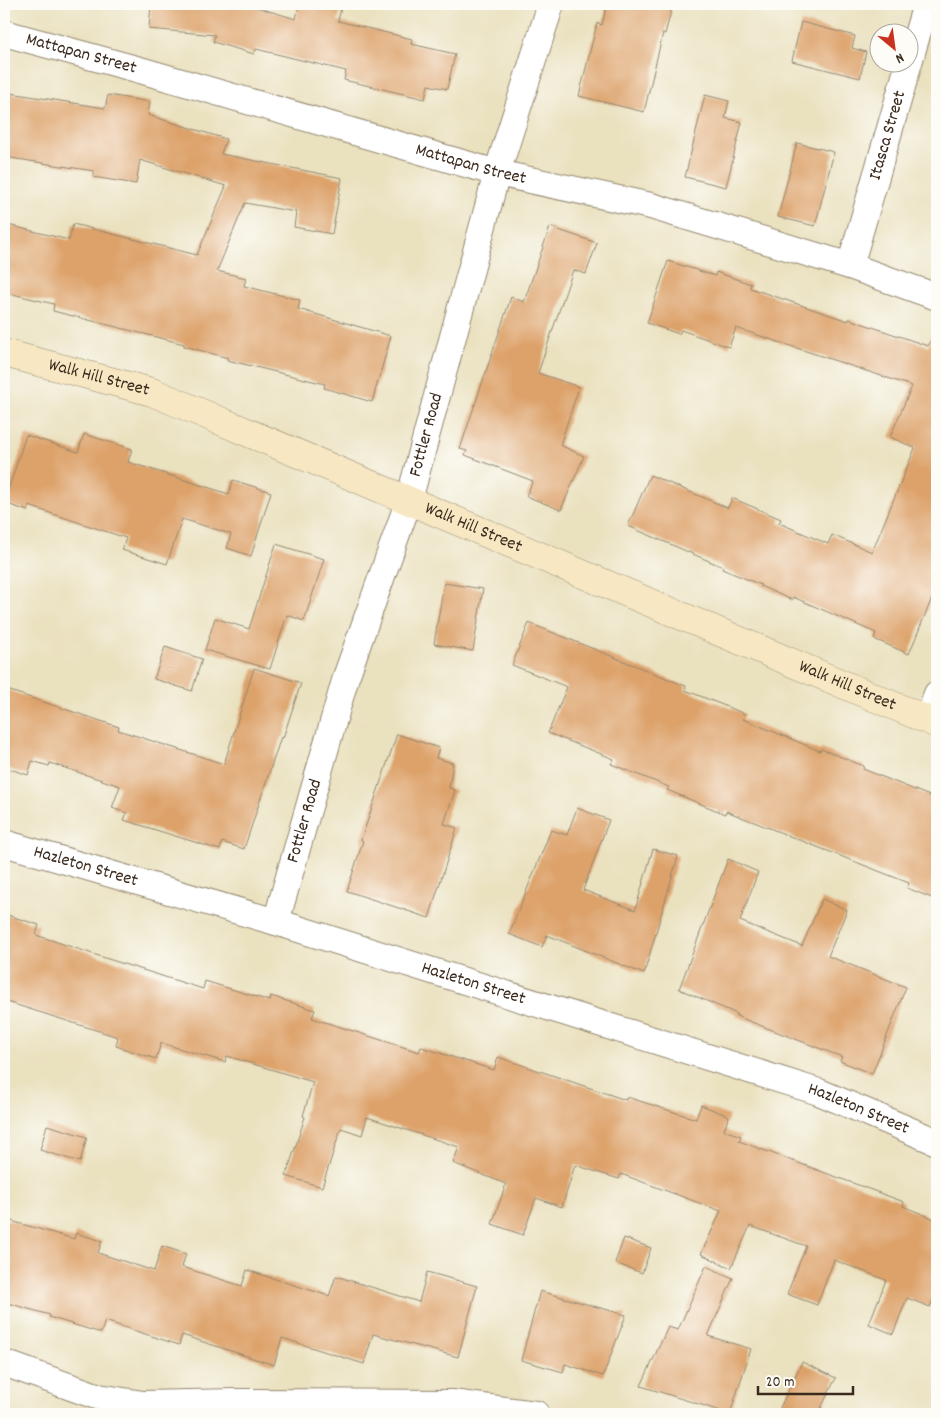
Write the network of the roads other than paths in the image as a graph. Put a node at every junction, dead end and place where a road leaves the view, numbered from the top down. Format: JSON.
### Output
{"nodes":[{"id":1,"x":551,"y":4,"type":"edge"},
{"id":2,"x":926,"y":4,"type":"edge"},
{"id":3,"x":4,"y":33,"type":"edge"},
{"id":4,"x":497,"y":173,"type":"junction"},
{"id":5,"x":850,"y":266,"type":"junction"},
{"id":6,"x":937,"y":297,"type":"edge"},
{"id":7,"x":4,"y":353,"type":"edge"},
{"id":8,"x":409,"y":500,"type":"junction"},
{"id":9,"x":937,"y":694,"type":"edge"},
{"id":10,"x":932,"y":722,"type":"edge"},
{"id":11,"x":4,"y":843,"type":"edge"},
{"id":12,"x":276,"y":922,"type":"junction"},
{"id":13,"x":937,"y":1142,"type":"edge"},
{"id":14,"x":4,"y":1363,"type":"edge"},
{"id":15,"x":105,"y":1405,"type":"edge"},
{"id":16,"x":536,"y":1414,"type":"edge"}],
"edges":[{"from":1,"to":4,"type":"street","name":"Fottler Road"},
{"from":2,"to":5,"type":"street","name":"Itasca Street"},
{"from":3,"to":4,"type":"street","name":"Mattapan Street"},
{"from":4,"to":5,"type":"street","name":"Mattapan Street"},
{"from":4,"to":8,"type":"street","name":"Fottler Road"},
{"from":5,"to":6,"type":"street","name":"Mattapan Street"},
{"from":7,"to":8,"type":"main road","name":"Walk Hill Street"},
{"from":8,"to":10,"type":"main road","name":"Walk Hill Street"},
{"from":8,"to":12,"type":"street","name":"Fottler Road"},
{"from":9,"to":10,"type":"street"},
{"from":11,"to":12,"type":"street","name":"Hazleton Street"},
{"from":12,"to":13,"type":"street","name":"Hazleton Street"},
{"from":14,"to":15,"type":"street"},
{"from":15,"to":16,"type":"street"}]}
